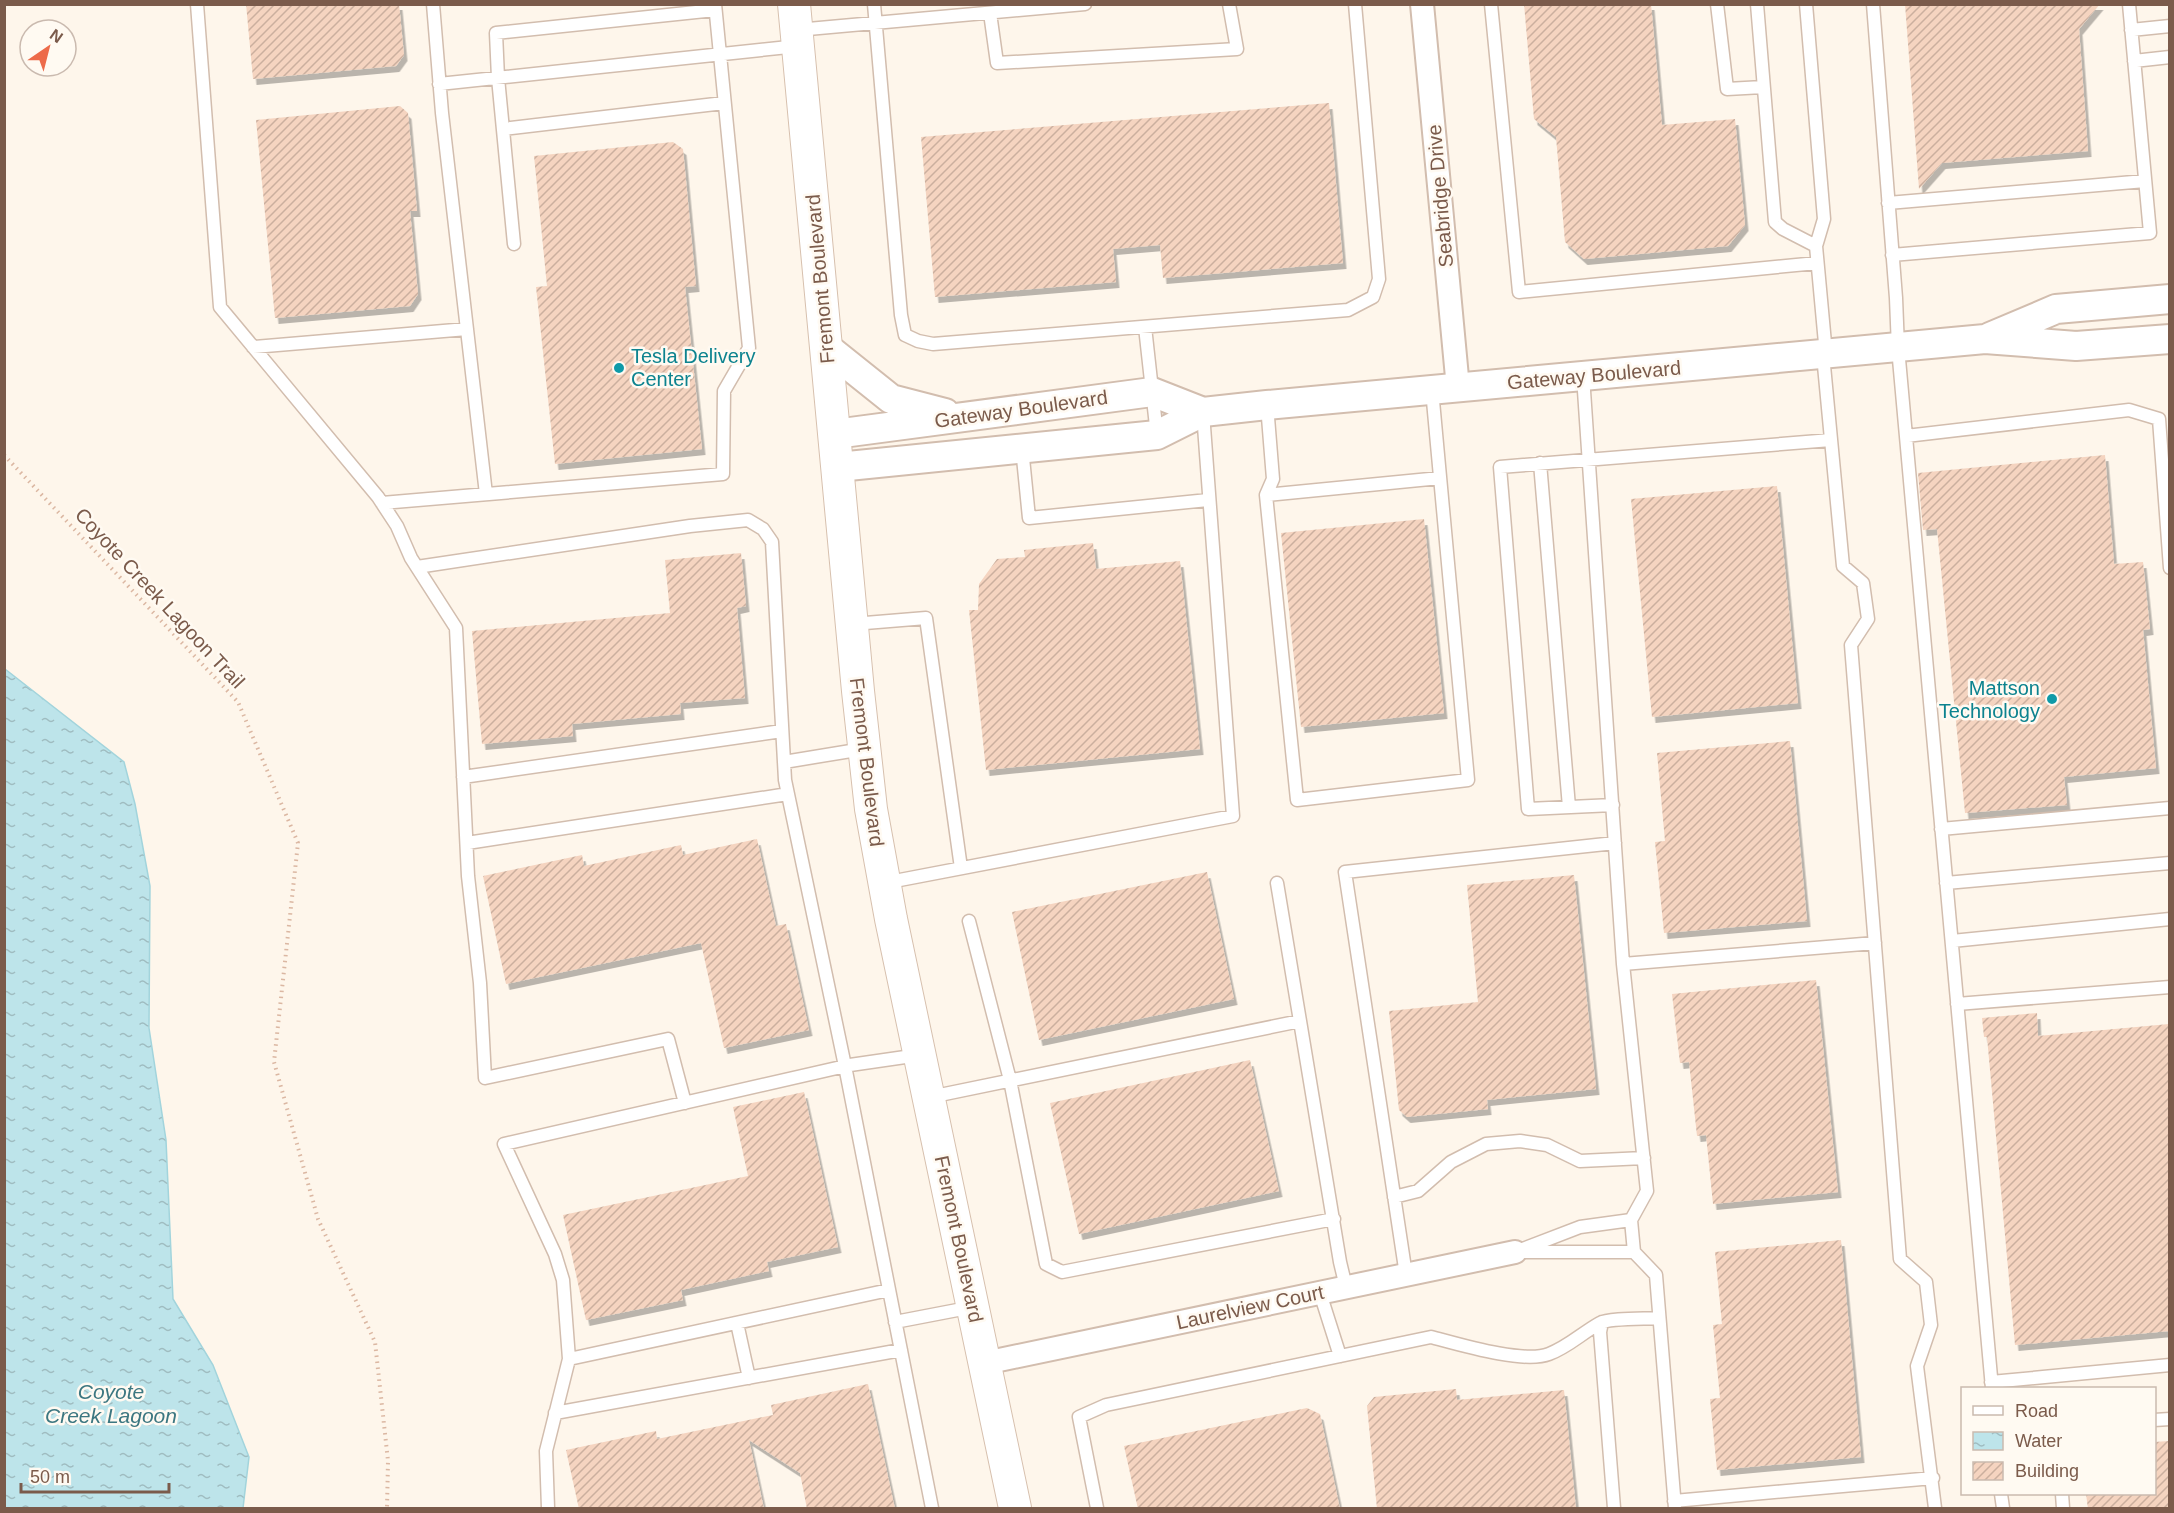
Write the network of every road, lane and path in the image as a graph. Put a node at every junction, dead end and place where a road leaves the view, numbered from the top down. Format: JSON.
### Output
{"nodes":[{"id":1,"x":197,"y":4,"type":"edge"},
{"id":2,"x":432,"y":4,"type":"edge"},
{"id":3,"x":874,"y":4,"type":"edge"},
{"id":4,"x":1085,"y":4,"type":"edge"},
{"id":5,"x":1229,"y":4,"type":"edge"},
{"id":6,"x":1355,"y":4,"type":"edge"},
{"id":7,"x":1422,"y":4,"type":"edge"},
{"id":8,"x":1491,"y":4,"type":"edge"},
{"id":9,"x":1717,"y":4,"type":"edge"},
{"id":10,"x":1757,"y":4,"type":"edge"},
{"id":11,"x":1806,"y":4,"type":"edge"},
{"id":12,"x":1873,"y":4,"type":"edge"},
{"id":13,"x":2129,"y":4,"type":"edge"},
{"id":14,"x":715,"y":7,"type":"edge"},
{"id":15,"x":990,"y":13,"type":"junction"},
{"id":16,"x":875,"y":23,"type":"junction"},
{"id":17,"x":2169,"y":26,"type":"edge"},
{"id":18,"x":796,"y":27,"type":"edge"},
{"id":19,"x":2131,"y":30,"type":"junction"},
{"id":20,"x":719,"y":55,"type":"junction"},
{"id":21,"x":2169,"y":57,"type":"edge"},
{"id":22,"x":2134,"y":60,"type":"junction"},
{"id":23,"x":498,"y":78,"type":"junction"},
{"id":24,"x":439,"y":84,"type":"junction"},
{"id":25,"x":1763,"y":87,"type":"junction"},
{"id":26,"x":724,"y":103,"type":"junction"},
{"id":27,"x":503,"y":129,"type":"junction"},
{"id":28,"x":2145,"y":181,"type":"junction"},
{"id":29,"x":1888,"y":203,"type":"junction"},
{"id":30,"x":514,"y":244,"type":"dead end"},
{"id":31,"x":1816,"y":246,"type":"junction"},
{"id":32,"x":1892,"y":255,"type":"junction"},
{"id":33,"x":1817,"y":263,"type":"junction"},
{"id":34,"x":2169,"y":298,"type":"edge"},
{"id":35,"x":1145,"y":327,"type":"junction"},
{"id":36,"x":467,"y":329,"type":"junction"},
{"id":37,"x":1985,"y":339,"type":"junction"},
{"id":38,"x":2169,"y":339,"type":"edge"},
{"id":39,"x":253,"y":347,"type":"junction"},
{"id":40,"x":826,"y":347,"type":"junction"},
{"id":41,"x":1898,"y":348,"type":"junction"},
{"id":42,"x":1824,"y":354,"type":"junction"},
{"id":43,"x":1583,"y":376,"type":"junction"},
{"id":44,"x":1445,"y":389,"type":"junction"},
{"id":45,"x":1152,"y":392,"type":"junction"},
{"id":46,"x":1267,"y":405,"type":"junction"},
{"id":47,"x":1203,"y":412,"type":"junction"},
{"id":48,"x":961,"y":417,"type":"junction"},
{"id":49,"x":835,"y":434,"type":"junction"},
{"id":50,"x":1157,"y":435,"type":"junction"},
{"id":51,"x":1906,"y":436,"type":"junction"},
{"id":52,"x":1831,"y":440,"type":"junction"},
{"id":53,"x":1022,"y":447,"type":"junction"},
{"id":54,"x":4,"y":454,"type":"edge"},
{"id":55,"x":1589,"y":459,"type":"junction"},
{"id":56,"x":1540,"y":463,"type":"junction"},
{"id":57,"x":838,"y":467,"type":"junction"},
{"id":58,"x":1440,"y":478,"type":"junction"},
{"id":59,"x":486,"y":494,"type":"junction"},
{"id":60,"x":1266,"y":495,"type":"junction"},
{"id":61,"x":1208,"y":500,"type":"junction"},
{"id":62,"x":382,"y":503,"type":"junction"},
{"id":63,"x":417,"y":567,"type":"junction"},
{"id":64,"x":2169,"y":568,"type":"edge"},
{"id":65,"x":852,"y":624,"type":"junction"},
{"id":66,"x":782,"y":731,"type":"junction"},
{"id":67,"x":864,"y":749,"type":"junction"},
{"id":68,"x":784,"y":762,"type":"junction"},
{"id":69,"x":463,"y":777,"type":"junction"},
{"id":70,"x":788,"y":794,"type":"junction"},
{"id":71,"x":1612,"y":805,"type":"junction"},
{"id":72,"x":1569,"y":807,"type":"junction"},
{"id":73,"x":2169,"y":808,"type":"edge"},
{"id":74,"x":1941,"y":829,"type":"junction"},
{"id":75,"x":466,"y":843,"type":"junction"},
{"id":76,"x":1615,"y":843,"type":"junction"},
{"id":77,"x":2169,"y":862,"type":"edge"},
{"id":78,"x":961,"y":868,"type":"junction"},
{"id":79,"x":884,"y":883,"type":"junction"},
{"id":80,"x":1277,"y":883,"type":"dead end"},
{"id":81,"x":1946,"y":883,"type":"junction"},
{"id":82,"x":2169,"y":919,"type":"edge"},
{"id":83,"x":969,"y":921,"type":"dead end"},
{"id":84,"x":1952,"y":941,"type":"junction"},
{"id":85,"x":1875,"y":944,"type":"junction"},
{"id":86,"x":1623,"y":964,"type":"junction"},
{"id":87,"x":2169,"y":987,"type":"edge"},
{"id":88,"x":1957,"y":1004,"type":"junction"},
{"id":89,"x":1300,"y":1021,"type":"junction"},
{"id":90,"x":920,"y":1055,"type":"junction"},
{"id":91,"x":845,"y":1066,"type":"junction"},
{"id":92,"x":1010,"y":1080,"type":"junction"},
{"id":93,"x":929,"y":1097,"type":"junction"},
{"id":94,"x":685,"y":1103,"type":"junction"},
{"id":95,"x":1644,"y":1158,"type":"junction"},
{"id":96,"x":1394,"y":1197,"type":"junction"},
{"id":97,"x":1334,"y":1219,"type":"junction"},
{"id":98,"x":1631,"y":1220,"type":"junction"},
{"id":99,"x":1515,"y":1252,"type":"junction"},
{"id":100,"x":1634,"y":1252,"type":"junction"},
{"id":101,"x":1406,"y":1275,"type":"junction"},
{"id":102,"x":1346,"y":1287,"type":"junction"},
{"id":103,"x":889,"y":1290,"type":"junction"},
{"id":104,"x":1320,"y":1293,"type":"junction"},
{"id":105,"x":973,"y":1307,"type":"junction"},
{"id":106,"x":1659,"y":1318,"type":"junction"},
{"id":107,"x":895,"y":1322,"type":"junction"},
{"id":108,"x":1602,"y":1322,"type":"junction"},
{"id":109,"x":737,"y":1323,"type":"junction"},
{"id":110,"x":901,"y":1350,"type":"junction"},
{"id":111,"x":1340,"y":1356,"type":"junction"},
{"id":112,"x":569,"y":1359,"type":"junction"},
{"id":113,"x":985,"y":1363,"type":"junction"},
{"id":114,"x":2169,"y":1365,"type":"edge"},
{"id":115,"x":749,"y":1378,"type":"junction"},
{"id":116,"x":1992,"y":1385,"type":"edge"},
{"id":117,"x":555,"y":1413,"type":"junction"},
{"id":118,"x":1933,"y":1478,"type":"junction"},
{"id":119,"x":1675,"y":1505,"type":"edge"},
{"id":120,"x":387,"y":1509,"type":"edge"},
{"id":121,"x":548,"y":1509,"type":"edge"},
{"id":122,"x":932,"y":1509,"type":"edge"},
{"id":123,"x":1016,"y":1509,"type":"edge"},
{"id":124,"x":1097,"y":1509,"type":"edge"},
{"id":125,"x":1614,"y":1509,"type":"edge"},
{"id":126,"x":1935,"y":1509,"type":"edge"}],
"edges":[{"from":1,"to":39,"type":"lane"},
{"from":2,"to":24,"type":"lane"},
{"from":3,"to":16,"type":"lane"},
{"from":4,"to":15,"type":"lane"},
{"from":5,"to":15,"type":"lane"},
{"from":6,"to":35,"type":"lane"},
{"from":7,"to":44,"type":"street","name":"Seabridge Drive"},
{"from":8,"to":33,"type":"lane"},
{"from":9,"to":25,"type":"lane"},
{"from":10,"to":25,"type":"lane"},
{"from":11,"to":31,"type":"lane"},
{"from":12,"to":29,"type":"lane"},
{"from":13,"to":19,"type":"lane"},
{"from":14,"to":20,"type":"lane"},
{"from":14,"to":23,"type":"lane"},
{"from":15,"to":16,"type":"lane"},
{"from":16,"to":18,"type":"lane"},
{"from":16,"to":35,"type":"lane"},
{"from":17,"to":19,"type":"lane"},
{"from":18,"to":20,"type":"lane"},
{"from":18,"to":40,"type":"main road","name":"Fremont Boulevard"},
{"from":19,"to":22,"type":"lane"},
{"from":20,"to":23,"type":"lane"},
{"from":20,"to":26,"type":"lane"},
{"from":21,"to":22,"type":"lane"},
{"from":22,"to":28,"type":"lane"},
{"from":23,"to":24,"type":"lane"},
{"from":23,"to":27,"type":"lane"},
{"from":24,"to":36,"type":"lane"},
{"from":25,"to":31,"type":"lane"},
{"from":26,"to":27,"type":"lane"},
{"from":26,"to":59,"type":"lane"},
{"from":27,"to":30,"type":"lane"},
{"from":28,"to":29,"type":"lane"},
{"from":28,"to":32,"type":"lane"},
{"from":29,"to":32,"type":"lane"},
{"from":31,"to":33,"type":"lane"},
{"from":32,"to":41,"type":"lane"},
{"from":33,"to":42,"type":"lane"},
{"from":34,"to":37,"type":"street","name":"Gateway Boulevard"},
{"from":35,"to":45,"type":"lane"},
{"from":36,"to":39,"type":"lane"},
{"from":36,"to":59,"type":"lane"},
{"from":37,"to":38,"type":"street","name":"Gateway Boulevard"},
{"from":37,"to":41,"type":"street","name":"Gateway Boulevard"},
{"from":39,"to":62,"type":"lane"},
{"from":40,"to":48,"type":"street"},
{"from":40,"to":49,"type":"main road","name":"Fremont Boulevard"},
{"from":41,"to":42,"type":"street","name":"Gateway Boulevard"},
{"from":41,"to":51,"type":"lane"},
{"from":42,"to":43,"type":"street","name":"Gateway Boulevard"},
{"from":42,"to":52,"type":"lane"},
{"from":43,"to":44,"type":"street","name":"Gateway Boulevard"},
{"from":43,"to":55,"type":"lane"},
{"from":44,"to":46,"type":"street","name":"Gateway Boulevard"},
{"from":44,"to":58,"type":"lane"},
{"from":45,"to":47,"type":"street","name":"Gateway Boulevard"},
{"from":45,"to":48,"type":"street","name":"Gateway Boulevard"},
{"from":45,"to":50,"type":"lane"},
{"from":46,"to":47,"type":"street","name":"Gateway Boulevard"},
{"from":46,"to":60,"type":"lane"},
{"from":47,"to":50,"type":"street","name":"Gateway Boulevard"},
{"from":47,"to":61,"type":"lane"},
{"from":48,"to":49,"type":"street","name":"Gateway Boulevard"},
{"from":49,"to":57,"type":"main road","name":"Fremont Boulevard"},
{"from":50,"to":53,"type":"street","name":"Gateway Boulevard"},
{"from":51,"to":64,"type":"lane"},
{"from":51,"to":74,"type":"lane"},
{"from":52,"to":55,"type":"lane"},
{"from":52,"to":85,"type":"lane"},
{"from":53,"to":57,"type":"street","name":"Gateway Boulevard"},
{"from":53,"to":61,"type":"lane"},
{"from":54,"to":120,"type":"path","name":"Coyote Creek Lagoon Trail"},
{"from":55,"to":56,"type":"lane"},
{"from":55,"to":71,"type":"lane"},
{"from":56,"to":72,"type":"lane"},
{"from":56,"to":72,"type":"lane"},
{"from":57,"to":65,"type":"main road","name":"Fremont Boulevard"},
{"from":58,"to":60,"type":"lane"},
{"from":58,"to":60,"type":"lane"},
{"from":59,"to":62,"type":"lane"},
{"from":61,"to":78,"type":"lane"},
{"from":62,"to":63,"type":"lane"},
{"from":63,"to":66,"type":"lane"},
{"from":63,"to":69,"type":"lane"},
{"from":65,"to":67,"type":"main road","name":"Fremont Boulevard"},
{"from":65,"to":78,"type":"lane"},
{"from":66,"to":68,"type":"lane"},
{"from":66,"to":69,"type":"lane"},
{"from":67,"to":68,"type":"lane"},
{"from":67,"to":79,"type":"main road","name":"Fremont Boulevard"},
{"from":68,"to":70,"type":"lane"},
{"from":69,"to":75,"type":"lane"},
{"from":70,"to":75,"type":"lane"},
{"from":70,"to":91,"type":"lane"},
{"from":71,"to":72,"type":"lane"},
{"from":71,"to":76,"type":"lane"},
{"from":73,"to":74,"type":"lane"},
{"from":74,"to":81,"type":"lane"},
{"from":75,"to":94,"type":"lane"},
{"from":76,"to":86,"type":"lane"},
{"from":76,"to":96,"type":"lane"},
{"from":77,"to":81,"type":"lane"},
{"from":78,"to":79,"type":"lane"},
{"from":79,"to":90,"type":"main road","name":"Fremont Boulevard"},
{"from":80,"to":89,"type":"lane"},
{"from":81,"to":84,"type":"lane"},
{"from":82,"to":84,"type":"lane"},
{"from":83,"to":92,"type":"lane"},
{"from":84,"to":88,"type":"lane"},
{"from":85,"to":86,"type":"lane"},
{"from":85,"to":118,"type":"lane"},
{"from":86,"to":95,"type":"lane"},
{"from":87,"to":88,"type":"lane"},
{"from":88,"to":116,"type":"lane"},
{"from":89,"to":92,"type":"lane"},
{"from":89,"to":97,"type":"lane"},
{"from":90,"to":91,"type":"lane"},
{"from":90,"to":93,"type":"main road","name":"Fremont Boulevard"},
{"from":91,"to":94,"type":"lane"},
{"from":91,"to":103,"type":"lane"},
{"from":92,"to":93,"type":"lane"},
{"from":92,"to":97,"type":"lane"},
{"from":93,"to":105,"type":"main road","name":"Fremont Boulevard"},
{"from":94,"to":112,"type":"lane"},
{"from":95,"to":96,"type":"lane"},
{"from":95,"to":98,"type":"lane"},
{"from":96,"to":101,"type":"lane"},
{"from":97,"to":102,"type":"lane"},
{"from":98,"to":99,"type":"lane"},
{"from":98,"to":100,"type":"lane"},
{"from":99,"to":100,"type":"lane"},
{"from":99,"to":101,"type":"street","name":"Laurelview Court"},
{"from":100,"to":106,"type":"lane"},
{"from":101,"to":102,"type":"street","name":"Laurelview Court"},
{"from":102,"to":104,"type":"street","name":"Laurelview Court"},
{"from":103,"to":107,"type":"lane"},
{"from":103,"to":109,"type":"lane"},
{"from":104,"to":111,"type":"lane"},
{"from":104,"to":113,"type":"street","name":"Laurelview Court"},
{"from":105,"to":107,"type":"lane"},
{"from":105,"to":113,"type":"main road","name":"Fremont Boulevard"},
{"from":106,"to":108,"type":"lane"},
{"from":106,"to":119,"type":"lane"},
{"from":107,"to":110,"type":"lane"},
{"from":108,"to":111,"type":"lane"},
{"from":108,"to":125,"type":"lane"},
{"from":109,"to":112,"type":"lane"},
{"from":109,"to":115,"type":"lane"},
{"from":110,"to":115,"type":"lane"},
{"from":110,"to":122,"type":"lane"},
{"from":111,"to":124,"type":"lane"},
{"from":112,"to":117,"type":"lane"},
{"from":113,"to":123,"type":"main road","name":"Fremont Boulevard"},
{"from":114,"to":116,"type":"lane"},
{"from":115,"to":117,"type":"lane"},
{"from":117,"to":121,"type":"lane"},
{"from":118,"to":119,"type":"lane"},
{"from":118,"to":126,"type":"lane"}]}
